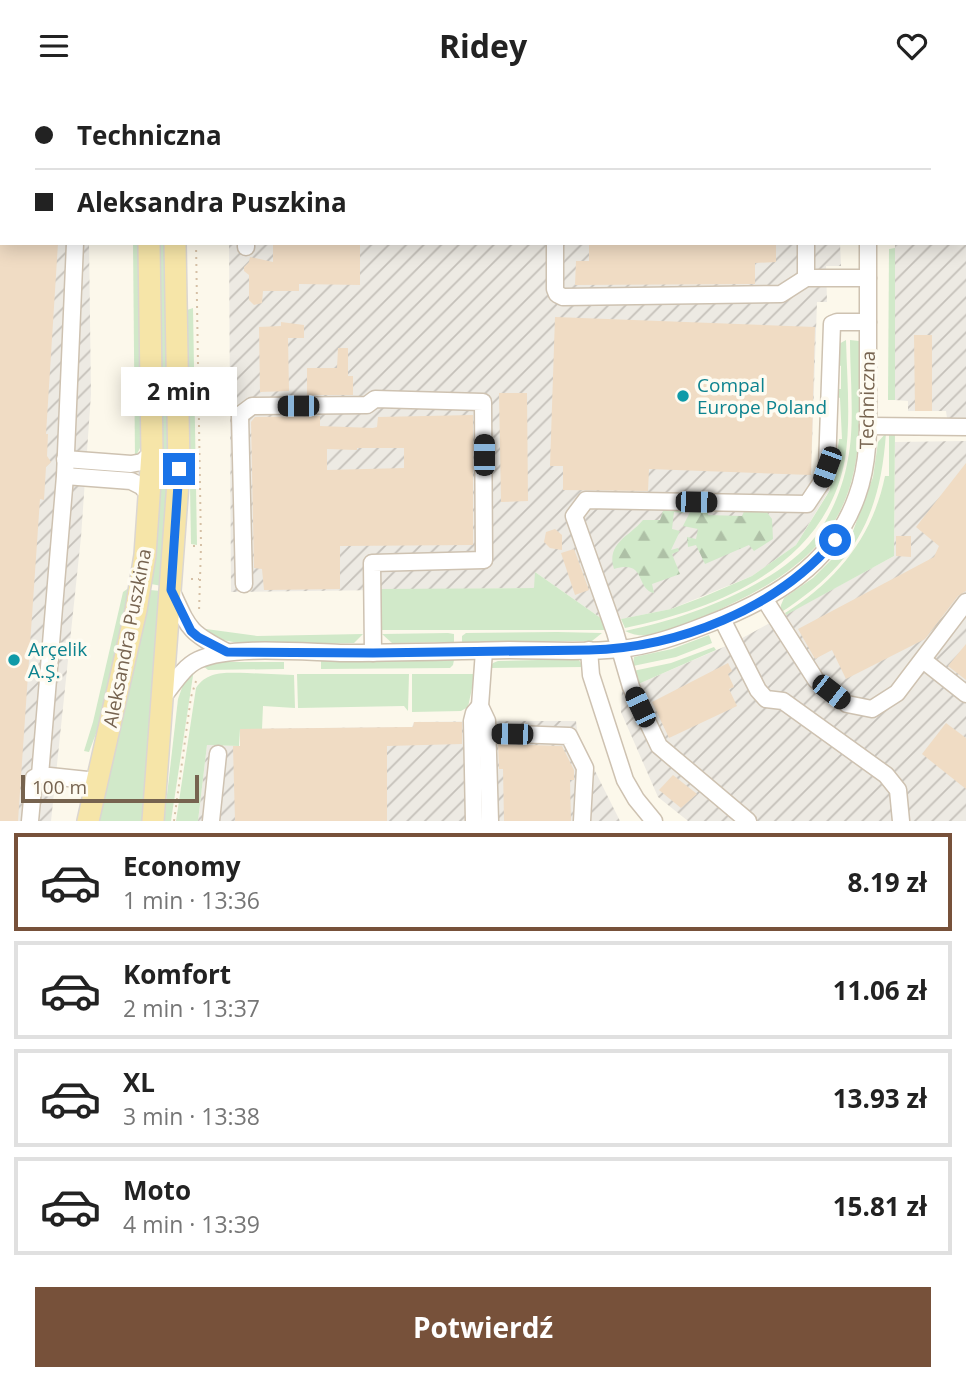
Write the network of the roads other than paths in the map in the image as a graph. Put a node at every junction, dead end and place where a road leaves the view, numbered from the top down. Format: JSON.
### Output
{"nodes":[{"id":1,"x":75,"y":245,"type":"edge"},
{"id":2,"x":149,"y":245,"type":"edge"},
{"id":3,"x":175,"y":245,"type":"edge"},
{"id":4,"x":555,"y":245,"type":"edge"},
{"id":5,"x":806,"y":245,"type":"edge"},
{"id":6,"x":867,"y":245,"type":"edge"},
{"id":7,"x":806,"y":278,"type":"junction"},
{"id":8,"x":868,"y":278,"type":"junction"},
{"id":9,"x":868,"y":322,"type":"junction"},
{"id":10,"x":869,"y":426,"type":"junction"},
{"id":11,"x":966,"y":427,"type":"edge"},
{"id":12,"x":152,"y":453,"type":"junction"},
{"id":13,"x":65,"y":459,"type":"junction"},
{"id":14,"x":65,"y":476,"type":"junction"},
{"id":15,"x":150,"y":496,"type":"junction"},
{"id":16,"x":244,"y":584,"type":"dead end"},
{"id":17,"x":171,"y":590,"type":"junction"},
{"id":18,"x":765,"y":600,"type":"junction"},
{"id":19,"x":966,"y":602,"type":"edge"},
{"id":20,"x":722,"y":619,"type":"junction"},
{"id":21,"x":620,"y":649,"type":"junction"},
{"id":22,"x":589,"y":650,"type":"junction"},
{"id":23,"x":484,"y":651,"type":"junction"},
{"id":24,"x":227,"y":652,"type":"junction"},
{"id":25,"x":373,"y":653,"type":"junction"},
{"id":26,"x":923,"y":660,"type":"junction"},
{"id":27,"x":966,"y":694,"type":"edge"},
{"id":28,"x":162,"y":698,"type":"junction"},
{"id":29,"x":480,"y":706,"type":"junction"},
{"id":30,"x":487,"y":733,"type":"junction"},
{"id":31,"x":218,"y":754,"type":"dead end"},
{"id":32,"x":40,"y":775,"type":"junction"},
{"id":33,"x":97,"y":781,"type":"junction"},
{"id":34,"x":30,"y":821,"type":"edge"},
{"id":35,"x":88,"y":821,"type":"edge"},
{"id":36,"x":153,"y":821,"type":"edge"},
{"id":37,"x":211,"y":821,"type":"edge"},
{"id":38,"x":474,"y":821,"type":"edge"},
{"id":39,"x":490,"y":821,"type":"edge"},
{"id":40,"x":582,"y":821,"type":"edge"},
{"id":41,"x":654,"y":821,"type":"edge"},
{"id":42,"x":748,"y":821,"type":"edge"},
{"id":43,"x":901,"y":821,"type":"edge"}],
"edges":[{"from":1,"to":13,"type":"street"},
{"from":2,"to":12,"type":"main road","name":"Aleksandra Puszkina"},
{"from":3,"to":17,"type":"main road","name":"Aleksandra Puszkina"},
{"from":4,"to":7,"type":"street"},
{"from":5,"to":7,"type":"street"},
{"from":6,"to":8,"type":"street","name":"Techniczna"},
{"from":7,"to":8,"type":"street"},
{"from":8,"to":9,"type":"street","name":"Techniczna"},
{"from":9,"to":10,"type":"street","name":"Techniczna"},
{"from":9,"to":21,"type":"street"},
{"from":10,"to":11,"type":"street"},
{"from":10,"to":18,"type":"street","name":"Techniczna"},
{"from":12,"to":13,"type":"street"},
{"from":12,"to":15,"type":"main road","name":"Aleksandra Puszkina"},
{"from":13,"to":14,"type":"street"},
{"from":14,"to":15,"type":"street"},
{"from":14,"to":32,"type":"street"},
{"from":15,"to":33,"type":"main road","name":"Aleksandra Puszkina"},
{"from":16,"to":25,"type":"street"},
{"from":17,"to":24,"type":"street","name":"Techniczna"},
{"from":17,"to":28,"type":"main road","name":"Aleksandra Puszkina"},
{"from":18,"to":20,"type":"street","name":"Techniczna"},
{"from":18,"to":26,"type":"street"},
{"from":19,"to":26,"type":"street"},
{"from":20,"to":21,"type":"street","name":"Techniczna"},
{"from":20,"to":43,"type":"street"},
{"from":21,"to":22,"type":"street","name":"Techniczna"},
{"from":21,"to":42,"type":"street"},
{"from":22,"to":23,"type":"street","name":"Techniczna"},
{"from":22,"to":41,"type":"street"},
{"from":23,"to":25,"type":"street","name":"Techniczna"},
{"from":23,"to":29,"type":"street"},
{"from":24,"to":25,"type":"street","name":"Techniczna"},
{"from":24,"to":28,"type":"street","name":"Techniczna"},
{"from":26,"to":27,"type":"street"},
{"from":28,"to":36,"type":"main road","name":"Aleksandra Puszkina"},
{"from":29,"to":30,"type":"street"},
{"from":29,"to":38,"type":"street"},
{"from":30,"to":39,"type":"street"},
{"from":30,"to":40,"type":"street"},
{"from":31,"to":37,"type":"street"},
{"from":32,"to":33,"type":"street"},
{"from":32,"to":34,"type":"street"},
{"from":33,"to":35,"type":"main road","name":"Aleksandra Puszkina"}]}
